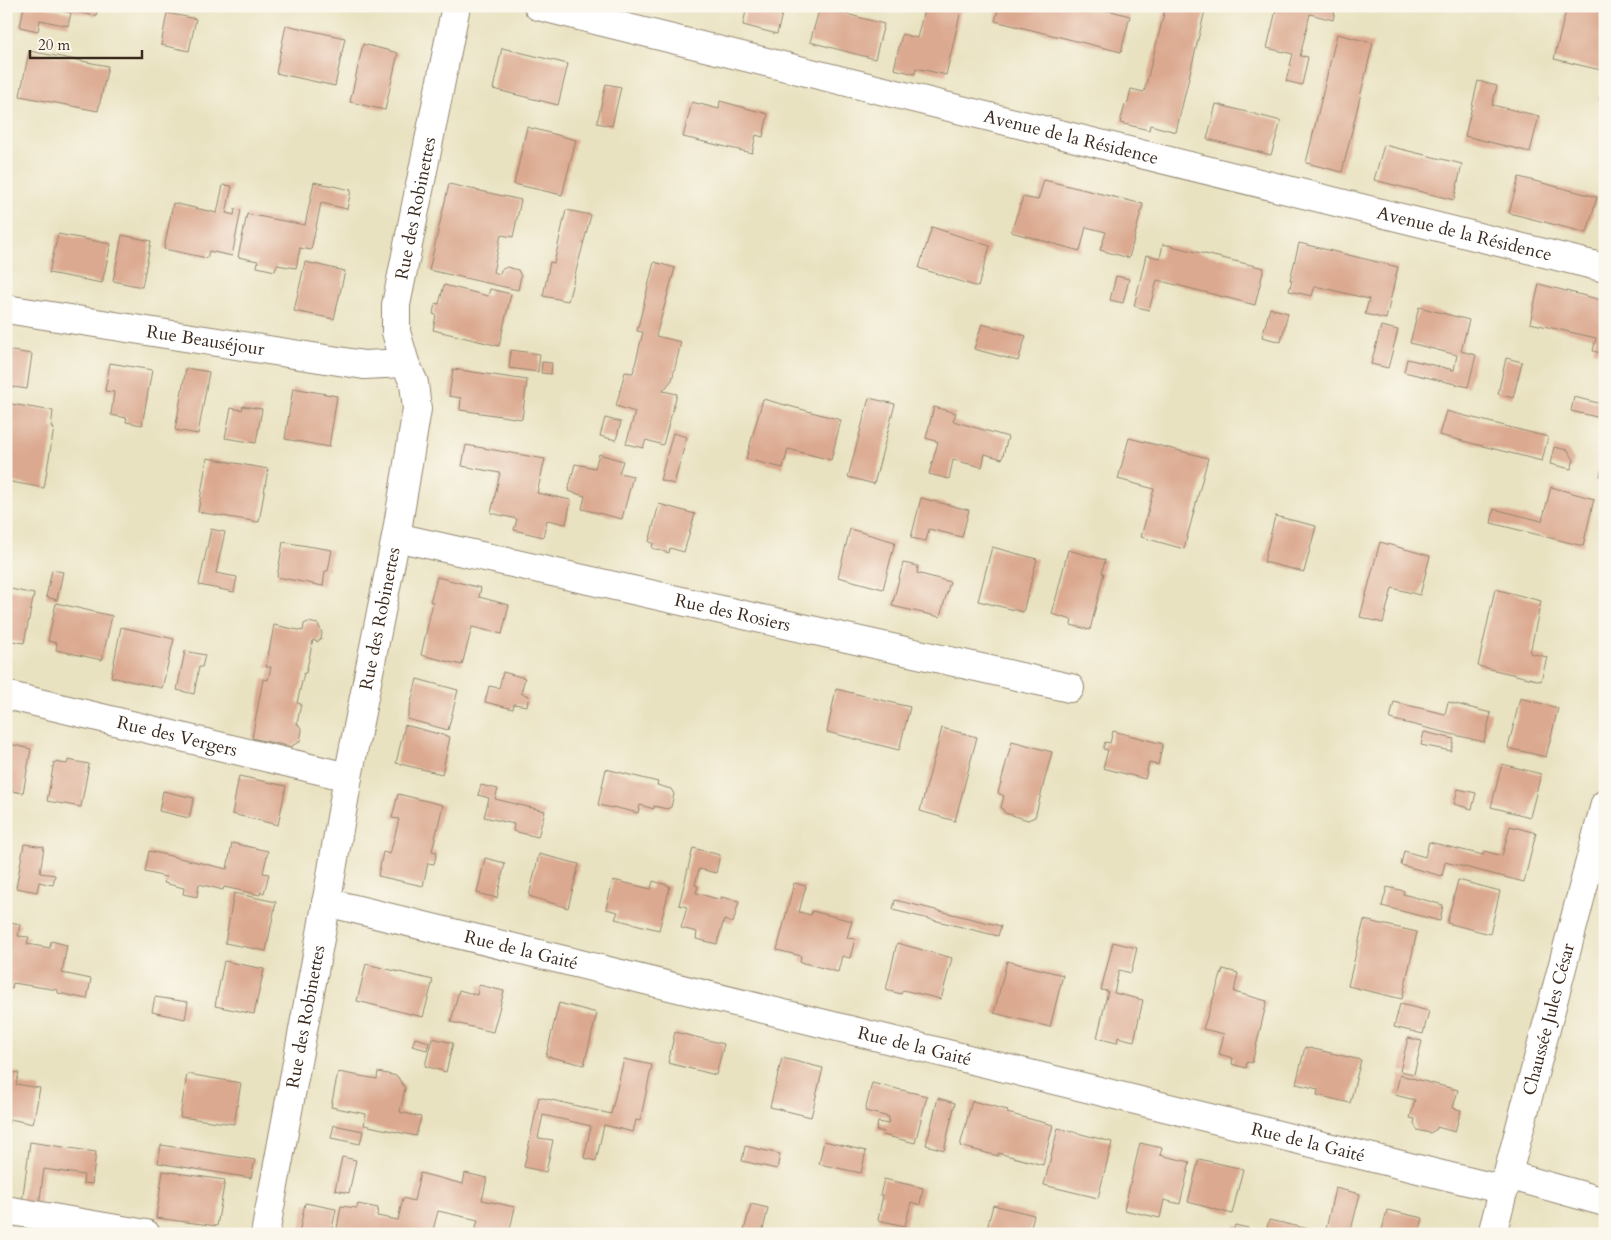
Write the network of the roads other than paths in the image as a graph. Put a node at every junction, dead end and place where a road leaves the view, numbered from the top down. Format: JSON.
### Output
{"nodes":[{"id":1,"x":456,"y":6,"type":"edge"},
{"id":2,"x":538,"y":6,"type":"edge"},
{"id":3,"x":1605,"y":268,"type":"edge"},
{"id":4,"x":6,"y":310,"type":"edge"},
{"id":5,"x":405,"y":363,"type":"junction"},
{"id":6,"x":396,"y":537,"type":"junction"},
{"id":7,"x":1070,"y":688,"type":"dead end"},
{"id":8,"x":6,"y":695,"type":"edge"},
{"id":9,"x":348,"y":777,"type":"junction"},
{"id":10,"x":1605,"y":804,"type":"edge"},
{"id":11,"x":326,"y":902,"type":"junction"},
{"id":12,"x":1506,"y":1183,"type":"junction"},
{"id":13,"x":1605,"y":1202,"type":"edge"},
{"id":14,"x":6,"y":1210,"type":"edge"},
{"id":15,"x":146,"y":1234,"type":"edge"},
{"id":16,"x":265,"y":1234,"type":"edge"},
{"id":17,"x":1492,"y":1234,"type":"edge"}],
"edges":[{"from":1,"to":5,"type":"street","name":"Rue des Robinettes"},
{"from":2,"to":3,"type":"street","name":"Avenue de la Résidence"},
{"from":4,"to":5,"type":"street","name":"Rue Beauséjour"},
{"from":5,"to":6,"type":"street","name":"Rue des Robinettes"},
{"from":6,"to":7,"type":"street","name":"Rue des Rosiers"},
{"from":6,"to":9,"type":"street","name":"Rue des Robinettes"},
{"from":8,"to":9,"type":"street","name":"Rue des Vergers"},
{"from":9,"to":11,"type":"street","name":"Rue des Robinettes"},
{"from":10,"to":12,"type":"street","name":"Chaussée Jules César"},
{"from":11,"to":12,"type":"street","name":"Rue de la Gaité"},
{"from":11,"to":16,"type":"street","name":"Rue des Robinettes"},
{"from":12,"to":13,"type":"street","name":"Rue de la Gaité"},
{"from":12,"to":17,"type":"street","name":"Chaussée Jules César"},
{"from":14,"to":15,"type":"street"}]}
